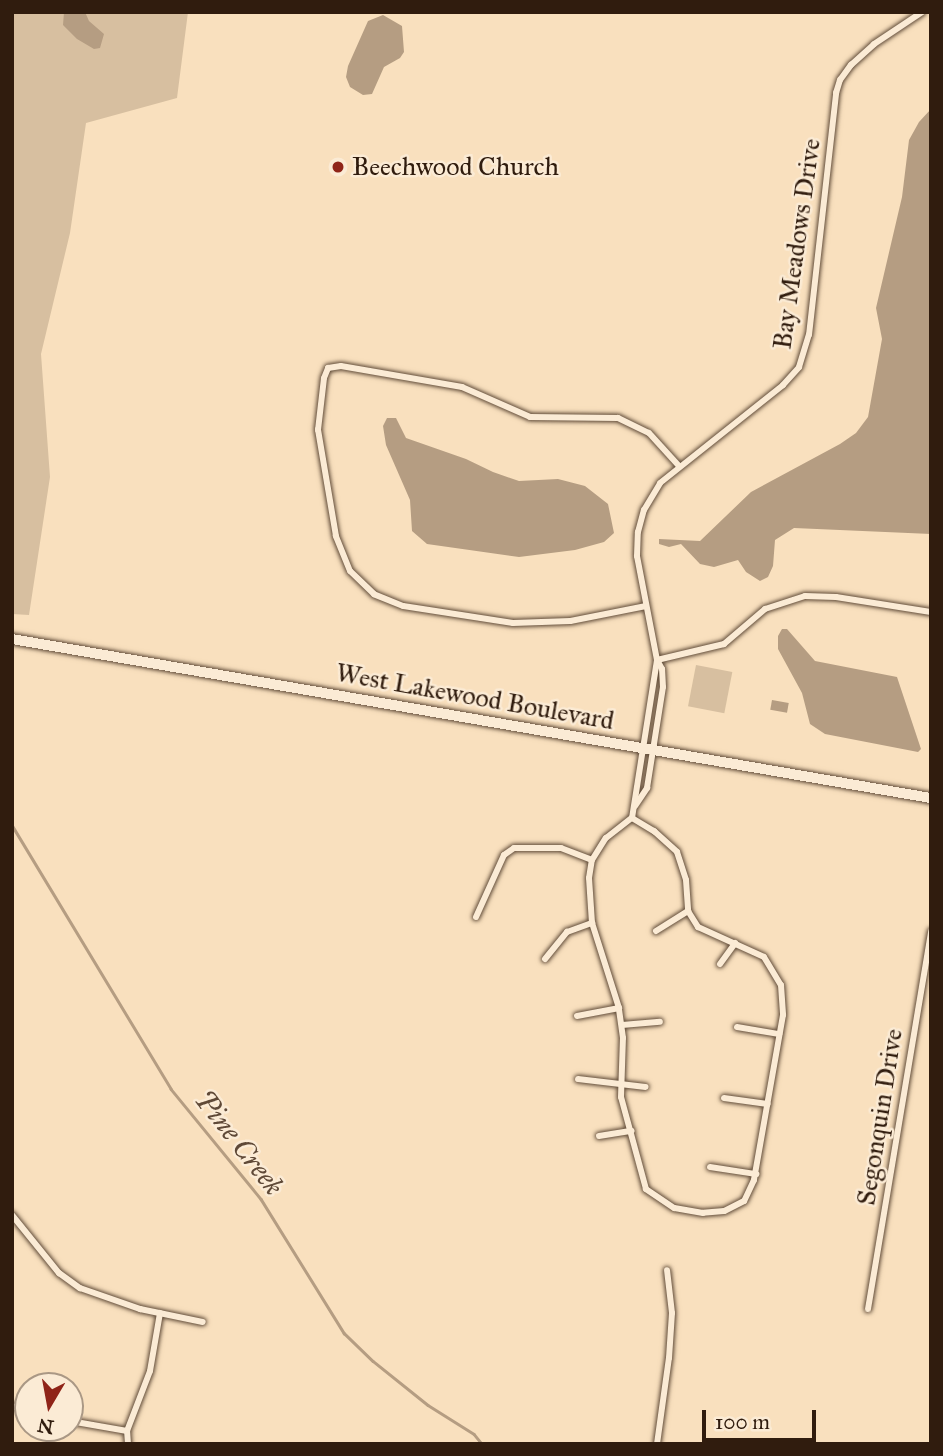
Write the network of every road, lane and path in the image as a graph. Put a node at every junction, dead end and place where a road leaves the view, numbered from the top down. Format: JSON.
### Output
{"nodes":[{"id":1,"x":922,"y":12,"type":"edge"},
{"id":2,"x":679,"y":466,"type":"junction"},
{"id":3,"x":646,"y":606,"type":"junction"},
{"id":4,"x":931,"y":612,"type":"edge"},
{"id":5,"x":12,"y":639,"type":"edge"},
{"id":6,"x":657,"y":660,"type":"junction"},
{"id":7,"x":642,"y":747,"type":"junction"},
{"id":8,"x":653,"y":749,"type":"junction"},
{"id":9,"x":931,"y":798,"type":"edge"},
{"id":10,"x":635,"y":806,"type":"junction"},
{"id":11,"x":632,"y":818,"type":"junction"},
{"id":12,"x":592,"y":860,"type":"junction"},
{"id":13,"x":688,"y":911,"type":"junction"},
{"id":14,"x":476,"y":917,"type":"dead end"},
{"id":15,"x":592,"y":923,"type":"junction"},
{"id":16,"x":656,"y":931,"type":"dead end"},
{"id":17,"x":931,"y":931,"type":"edge"},
{"id":18,"x":736,"y":943,"type":"junction"},
{"id":19,"x":545,"y":959,"type":"dead end"},
{"id":20,"x":720,"y":964,"type":"dead end"},
{"id":21,"x":619,"y":1008,"type":"junction"},
{"id":22,"x":577,"y":1016,"type":"dead end"},
{"id":23,"x":660,"y":1022,"type":"dead end"},
{"id":24,"x":622,"y":1026,"type":"junction"},
{"id":25,"x":737,"y":1027,"type":"dead end"},
{"id":26,"x":779,"y":1034,"type":"junction"},
{"id":27,"x":578,"y":1079,"type":"dead end"},
{"id":28,"x":621,"y":1084,"type":"junction"},
{"id":29,"x":646,"y":1087,"type":"dead end"},
{"id":30,"x":724,"y":1098,"type":"dead end"},
{"id":31,"x":768,"y":1104,"type":"junction"},
{"id":32,"x":632,"y":1131,"type":"junction"},
{"id":33,"x":599,"y":1136,"type":"dead end"},
{"id":34,"x":710,"y":1167,"type":"dead end"},
{"id":35,"x":755,"y":1174,"type":"junction"},
{"id":36,"x":12,"y":1215,"type":"edge"},
{"id":37,"x":667,"y":1270,"type":"dead end"},
{"id":38,"x":868,"y":1309,"type":"dead end"},
{"id":39,"x":160,"y":1313,"type":"junction"},
{"id":40,"x":203,"y":1322,"type":"dead end"},
{"id":41,"x":84,"y":1424,"type":"edge"},
{"id":42,"x":127,"y":1432,"type":"junction"},
{"id":43,"x":128,"y":1444,"type":"edge"},
{"id":44,"x":657,"y":1444,"type":"edge"}],
"edges":[{"from":1,"to":2,"type":"street","name":"Bay Meadows Drive"},
{"from":2,"to":3,"type":"street","name":"Bay Meadows Drive"},
{"from":2,"to":3,"type":"street"},
{"from":3,"to":6,"type":"street","name":"Bay Meadows Drive"},
{"from":4,"to":6,"type":"street"},
{"from":5,"to":7,"type":"street","name":"West Lakewood Boulevard"},
{"from":6,"to":7,"type":"street","name":"Bay Meadows Drive"},
{"from":6,"to":8,"type":"street","name":"Bay Meadows Drive"},
{"from":7,"to":8,"type":"street","name":"West Lakewood Boulevard"},
{"from":7,"to":10,"type":"street","name":"Bay Meadows Drive"},
{"from":8,"to":9,"type":"street","name":"West Lakewood Boulevard"},
{"from":8,"to":10,"type":"street","name":"Bay Meadows Drive"},
{"from":10,"to":11,"type":"street"},
{"from":11,"to":12,"type":"street"},
{"from":11,"to":13,"type":"street"},
{"from":12,"to":14,"type":"street"},
{"from":12,"to":15,"type":"street"},
{"from":13,"to":16,"type":"street"},
{"from":13,"to":18,"type":"street"},
{"from":15,"to":19,"type":"street"},
{"from":15,"to":21,"type":"street"},
{"from":17,"to":38,"type":"street","name":"Segonquin Drive"},
{"from":18,"to":20,"type":"street"},
{"from":18,"to":26,"type":"street"},
{"from":21,"to":22,"type":"street"},
{"from":21,"to":24,"type":"street"},
{"from":23,"to":24,"type":"street"},
{"from":24,"to":28,"type":"street"},
{"from":25,"to":26,"type":"street"},
{"from":26,"to":31,"type":"street"},
{"from":27,"to":28,"type":"street"},
{"from":28,"to":29,"type":"street"},
{"from":28,"to":32,"type":"street"},
{"from":30,"to":31,"type":"street"},
{"from":31,"to":35,"type":"street"},
{"from":32,"to":33,"type":"street"},
{"from":32,"to":35,"type":"street"},
{"from":34,"to":35,"type":"street"},
{"from":36,"to":39,"type":"street"},
{"from":37,"to":44,"type":"street"},
{"from":39,"to":40,"type":"street"},
{"from":39,"to":42,"type":"street"},
{"from":41,"to":42,"type":"street"},
{"from":42,"to":43,"type":"street"}]}
